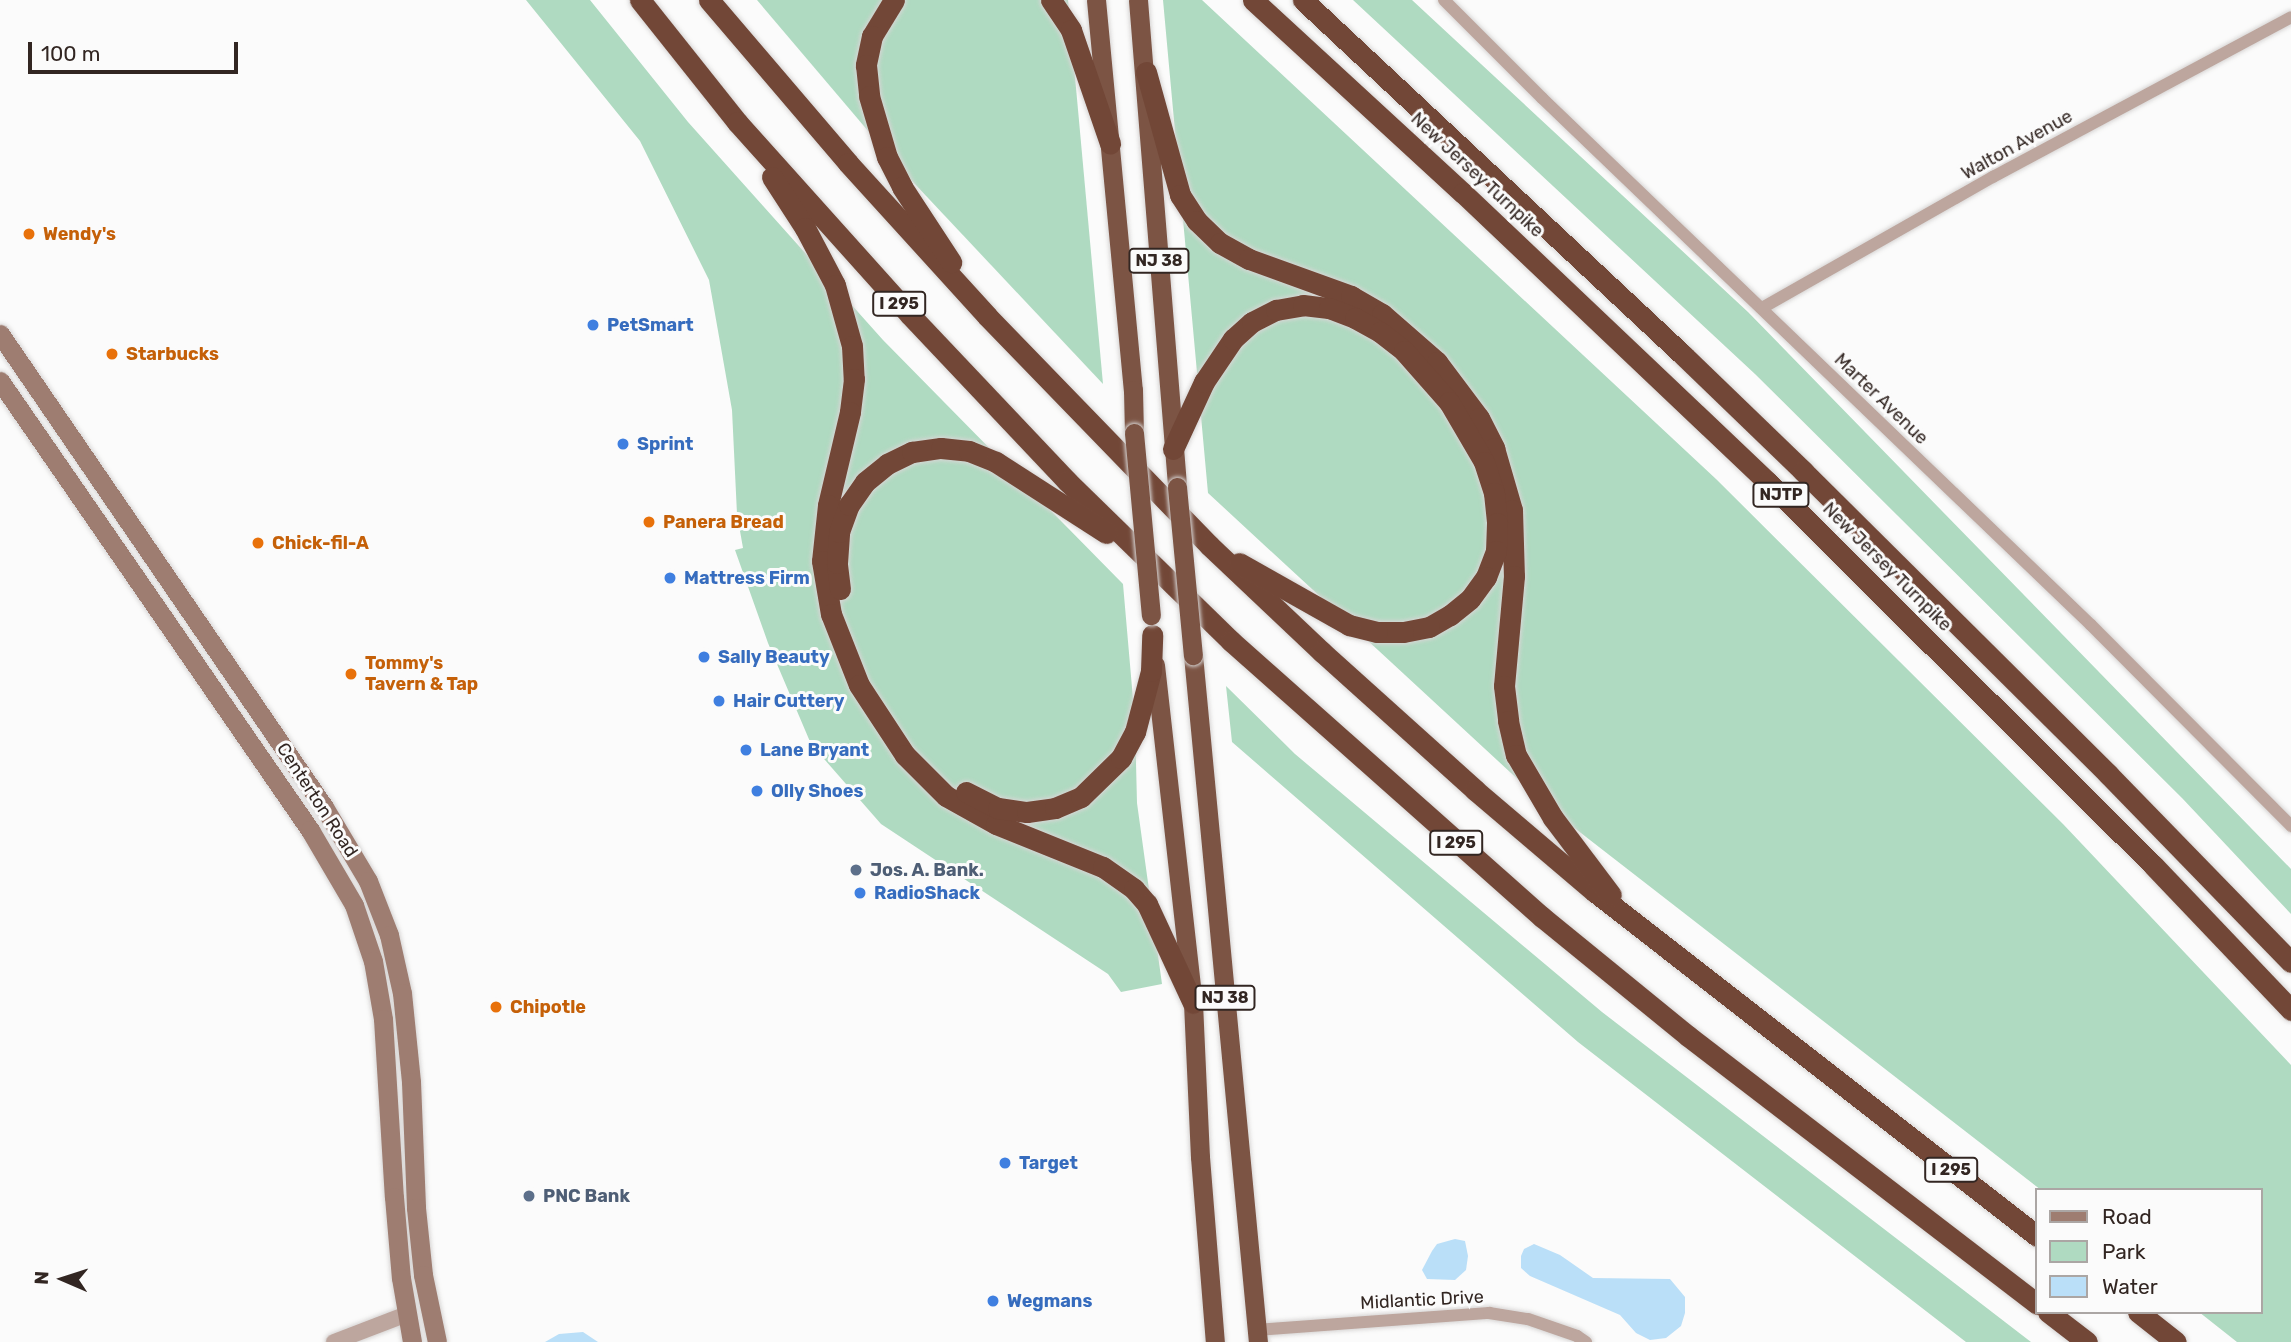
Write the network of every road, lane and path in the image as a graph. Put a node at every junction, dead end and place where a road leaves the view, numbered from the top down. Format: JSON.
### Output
{"nodes":[{"id":1,"x":640,"y":0,"type":"edge"},
{"id":2,"x":709,"y":0,"type":"edge"},
{"id":3,"x":894,"y":0,"type":"edge"},
{"id":4,"x":1051,"y":0,"type":"edge"},
{"id":5,"x":1096,"y":0,"type":"edge"},
{"id":6,"x":1138,"y":0,"type":"edge"},
{"id":7,"x":1253,"y":0,"type":"edge"},
{"id":8,"x":1303,"y":0,"type":"edge"},
{"id":9,"x":1444,"y":0,"type":"edge"},
{"id":10,"x":2291,"y":17,"type":"edge"},
{"id":11,"x":1146,"y":72,"type":"junction"},
{"id":12,"x":737,"y":122,"type":"junction"},
{"id":13,"x":1110,"y":143,"type":"junction"},
{"id":14,"x":1762,"y":308,"type":"junction"},
{"id":15,"x":987,"y":316,"type":"junction"},
{"id":16,"x":0,"y":334,"type":"edge"},
{"id":17,"x":0,"y":381,"type":"edge"},
{"id":18,"x":1173,"y":449,"type":"junction"},
{"id":19,"x":1210,"y":546,"type":"junction"},
{"id":20,"x":1142,"y":557,"type":"junction"},
{"id":21,"x":1152,"y":625,"type":"junction"},
{"id":22,"x":2291,"y":826,"type":"edge"},
{"id":23,"x":1626,"y":917,"type":"junction"},
{"id":24,"x":2291,"y":962,"type":"edge"},
{"id":25,"x":1193,"y":1003,"type":"junction"},
{"id":26,"x":2291,"y":1010,"type":"edge"},
{"id":27,"x":2036,"y":1235,"type":"edge"},
{"id":28,"x":2036,"y":1303,"type":"edge"},
{"id":29,"x":407,"y":1314,"type":"junction"},
{"id":30,"x":2051,"y":1314,"type":"edge"},
{"id":31,"x":2141,"y":1314,"type":"edge"},
{"id":32,"x":1257,"y":1336,"type":"edge"},
{"id":33,"x":334,"y":1342,"type":"edge"},
{"id":34,"x":412,"y":1342,"type":"edge"},
{"id":35,"x":437,"y":1342,"type":"edge"},
{"id":36,"x":1215,"y":1342,"type":"edge"},
{"id":37,"x":1586,"y":1342,"type":"edge"},
{"id":38,"x":2087,"y":1342,"type":"edge"},
{"id":39,"x":2176,"y":1342,"type":"edge"}],
"edges":[{"from":1,"to":12,"type":"highway","number":"I 295"},
{"from":2,"to":15,"type":"highway","number":"I 295"},
{"from":3,"to":15,"type":"highway"},
{"from":4,"to":13,"type":"highway"},
{"from":5,"to":13,"type":"highway","number":"NJ 38"},
{"from":6,"to":11,"type":"highway","number":"NJ 38"},
{"from":7,"to":26,"type":"highway","name":"New Jersey Turnpike","number":"NJTP"},
{"from":8,"to":24,"type":"highway","name":"New Jersey Turnpike","number":"NJTP"},
{"from":9,"to":14,"type":"street","name":"Marter Avenue"},
{"from":10,"to":14,"type":"street","name":"Walton Avenue"},
{"from":11,"to":18,"type":"highway","number":"NJ 38"},
{"from":11,"to":23,"type":"highway"},
{"from":12,"to":20,"type":"highway","number":"I 295"},
{"from":12,"to":25,"type":"highway"},
{"from":13,"to":21,"type":"highway","number":"NJ 38","bridge":true},
{"from":14,"to":22,"type":"street","name":"Marter Avenue"},
{"from":15,"to":19,"type":"highway","number":"I 295"},
{"from":16,"to":35,"type":"main road","name":"Centerton Road"},
{"from":17,"to":29,"type":"main road","name":"Centerton Road"},
{"from":18,"to":19,"type":"highway"},
{"from":18,"to":32,"type":"highway","number":"NJ 38","bridge":true},
{"from":19,"to":23,"type":"highway","number":"I 295"},
{"from":20,"to":21,"type":"highway"},
{"from":20,"to":28,"type":"highway","number":"I 295"},
{"from":21,"to":25,"type":"highway","number":"NJ 38"},
{"from":23,"to":27,"type":"highway","number":"I 295"},
{"from":25,"to":36,"type":"highway","number":"NJ 38"},
{"from":29,"to":33,"type":"street"},
{"from":29,"to":34,"type":"main road","name":"Centerton Road"},
{"from":30,"to":38,"type":"highway"},
{"from":31,"to":39,"type":"highway"},
{"from":32,"to":37,"type":"street","name":"Midlantic Drive"}]}
